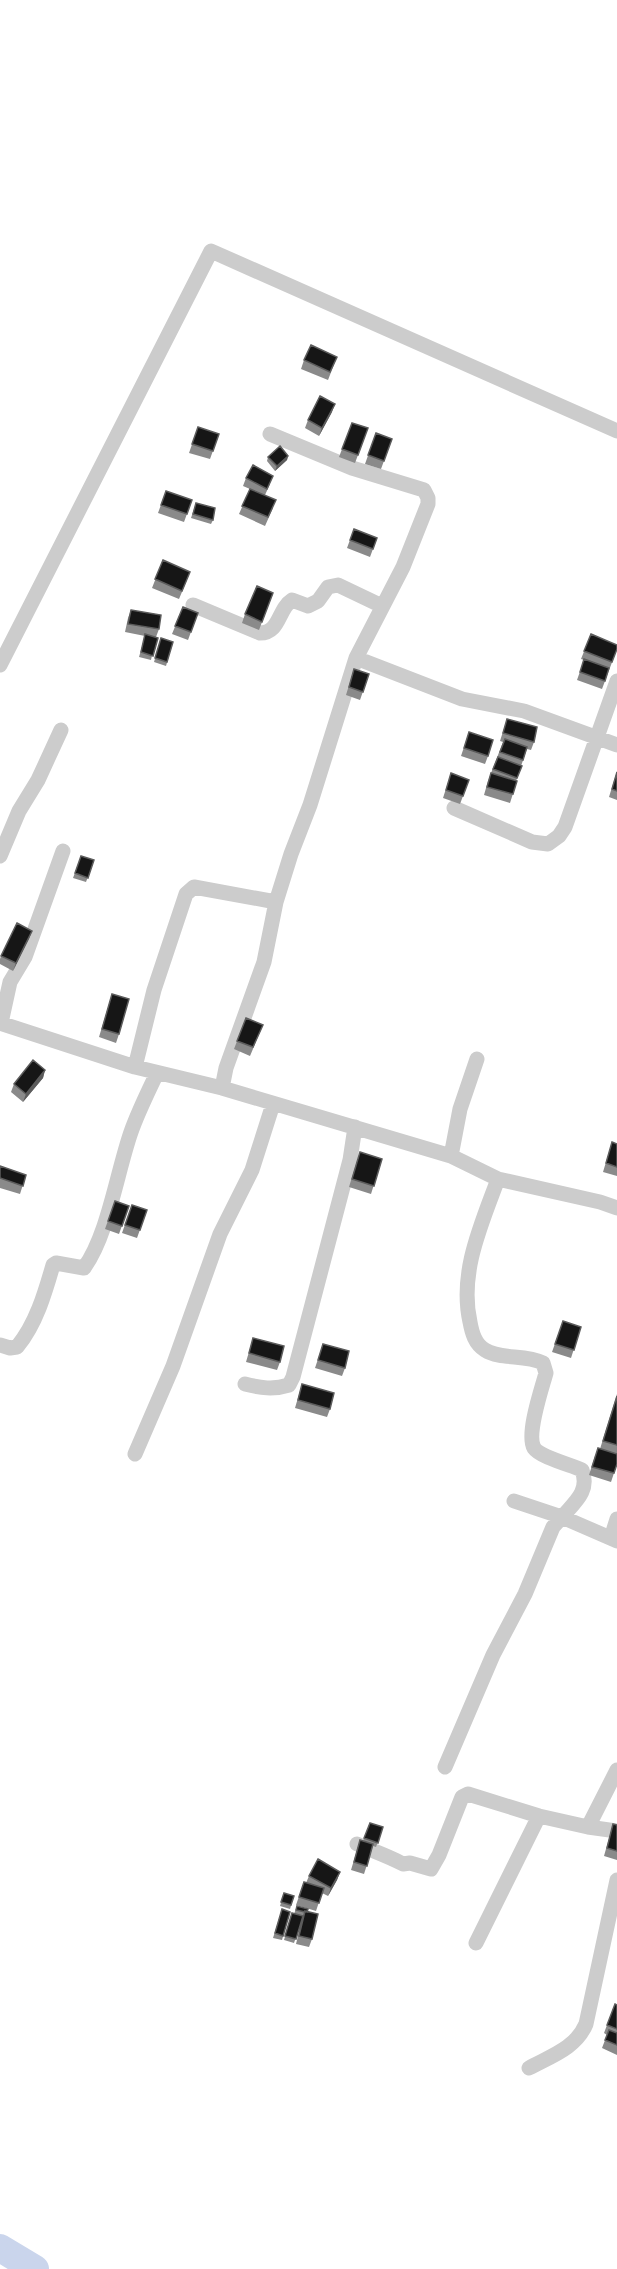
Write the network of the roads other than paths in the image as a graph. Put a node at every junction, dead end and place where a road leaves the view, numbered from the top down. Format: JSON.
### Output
{"nodes":[{"id":1,"x":617,"y":431,"type":"edge"},
{"id":2,"x":270,"y":434,"type":"dead end"},
{"id":3,"x":193,"y":605,"type":"dead end"},
{"id":4,"x":382,"y":606,"type":"junction"},
{"id":5,"x":356,"y":658,"type":"junction"},
{"id":6,"x":0,"y":665,"type":"edge"},
{"id":7,"x":617,"y":681,"type":"edge"},
{"id":8,"x":62,"y":730,"type":"dead end"},
{"id":9,"x":595,"y":738,"type":"junction"},
{"id":10,"x":617,"y":745,"type":"edge"},
{"id":11,"x":454,"y":808,"type":"dead end"},
{"id":12,"x":63,"y":851,"type":"dead end"},
{"id":13,"x":0,"y":856,"type":"edge"},
{"id":14,"x":276,"y":902,"type":"junction"},
{"id":15,"x":0,"y":1023,"type":"edge"},
{"id":16,"x":477,"y":1059,"type":"dead end"},
{"id":17,"x":135,"y":1067,"type":"junction"},
{"id":18,"x":157,"y":1073,"type":"junction"},
{"id":19,"x":222,"y":1088,"type":"junction"},
{"id":20,"x":273,"y":1104,"type":"junction"},
{"id":21,"x":355,"y":1127,"type":"junction"},
{"id":22,"x":451,"y":1156,"type":"junction"},
{"id":23,"x":498,"y":1179,"type":"junction"},
{"id":24,"x":617,"y":1208,"type":"edge"},
{"id":25,"x":0,"y":1345,"type":"edge"},
{"id":26,"x":245,"y":1384,"type":"dead end"},
{"id":27,"x":135,"y":1454,"type":"dead end"},
{"id":28,"x":514,"y":1501,"type":"dead end"},
{"id":29,"x":562,"y":1517,"type":"junction"},
{"id":30,"x":617,"y":1519,"type":"edge"},
{"id":31,"x":614,"y":1539,"type":"edge"},
{"id":32,"x":445,"y":1767,"type":"dead end"},
{"id":33,"x":617,"y":1770,"type":"edge"},
{"id":34,"x":539,"y":1816,"type":"junction"},
{"id":35,"x":588,"y":1827,"type":"junction"},
{"id":36,"x":617,"y":1832,"type":"edge"},
{"id":37,"x":357,"y":1844,"type":"edge"},
{"id":38,"x":617,"y":1880,"type":"edge"},
{"id":39,"x":476,"y":1943,"type":"dead end"},
{"id":40,"x":529,"y":2068,"type":"dead end"}],
"edges":[{"from":1,"to":6,"type":"street"},
{"from":2,"to":4,"type":"street"},
{"from":3,"to":4,"type":"street"},
{"from":4,"to":5,"type":"street"},
{"from":5,"to":9,"type":"street"},
{"from":5,"to":14,"type":"street"},
{"from":7,"to":9,"type":"street"},
{"from":8,"to":13,"type":"street"},
{"from":9,"to":10,"type":"street"},
{"from":9,"to":11,"type":"street"},
{"from":12,"to":15,"type":"street"},
{"from":14,"to":17,"type":"street"},
{"from":14,"to":19,"type":"street"},
{"from":15,"to":17,"type":"street"},
{"from":16,"to":22,"type":"street"},
{"from":17,"to":18,"type":"street"},
{"from":18,"to":19,"type":"street"},
{"from":18,"to":25,"type":"street"},
{"from":19,"to":20,"type":"street"},
{"from":20,"to":21,"type":"street"},
{"from":20,"to":27,"type":"street"},
{"from":21,"to":22,"type":"street"},
{"from":21,"to":26,"type":"street"},
{"from":22,"to":23,"type":"street"},
{"from":23,"to":24,"type":"street"},
{"from":23,"to":29,"type":"street"},
{"from":28,"to":29,"type":"street"},
{"from":29,"to":31,"type":"street"},
{"from":29,"to":32,"type":"street"},
{"from":30,"to":31,"type":"street"},
{"from":33,"to":35,"type":"street"},
{"from":34,"to":35,"type":"street"},
{"from":34,"to":37,"type":"street"},
{"from":34,"to":39,"type":"street"},
{"from":35,"to":36,"type":"street"},
{"from":38,"to":40,"type":"street"}]}
